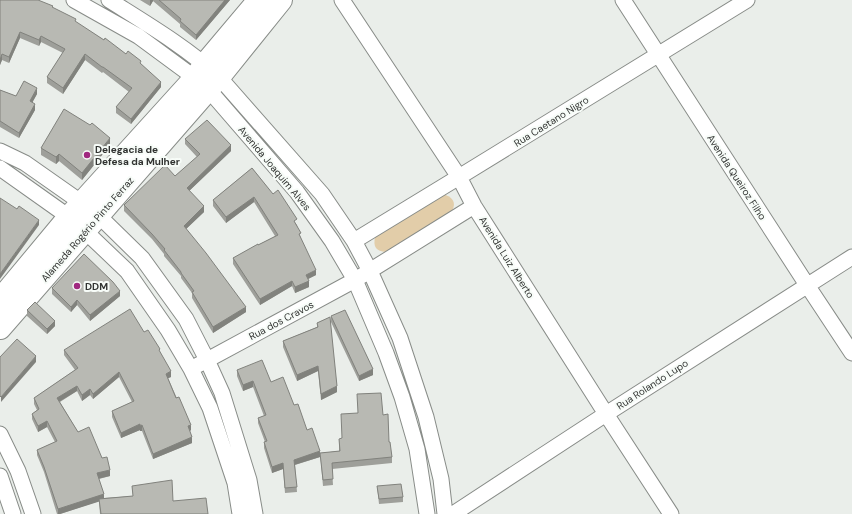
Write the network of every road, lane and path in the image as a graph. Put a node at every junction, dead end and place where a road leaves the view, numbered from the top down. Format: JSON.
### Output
{"nodes":[{"id":1,"x":74,"y":0,"type":"edge"},
{"id":2,"x":109,"y":0,"type":"edge"},
{"id":3,"x":259,"y":0,"type":"edge"},
{"id":4,"x":281,"y":0,"type":"edge"},
{"id":5,"x":342,"y":0,"type":"edge"},
{"id":6,"x":624,"y":0,"type":"edge"},
{"id":7,"x":747,"y":0,"type":"edge"},
{"id":8,"x":659,"y":55,"type":"junction"},
{"id":9,"x":207,"y":77,"type":"junction"},
{"id":10,"x":0,"y":151,"type":"edge"},
{"id":11,"x":0,"y":168,"type":"edge"},
{"id":12,"x":459,"y":177,"type":"junction"},
{"id":13,"x":474,"y":206,"type":"junction"},
{"id":14,"x":84,"y":217,"type":"junction"},
{"id":15,"x":354,"y":241,"type":"junction"},
{"id":16,"x":852,"y":257,"type":"edge"},
{"id":17,"x":370,"y":271,"type":"junction"},
{"id":18,"x":355,"y":280,"type":"junction"},
{"id":19,"x":807,"y":285,"type":"junction"},
{"id":20,"x":0,"y":300,"type":"edge"},
{"id":21,"x":0,"y":328,"type":"edge"},
{"id":22,"x":852,"y":353,"type":"edge"},
{"id":23,"x":207,"y":360,"type":"junction"},
{"id":24,"x":191,"y":368,"type":"junction"},
{"id":25,"x":606,"y":414,"type":"junction"},
{"id":26,"x":0,"y":434,"type":"edge"},
{"id":27,"x":0,"y":476,"type":"edge"},
{"id":28,"x":13,"y":514,"type":"edge"},
{"id":29,"x":32,"y":514,"type":"edge"},
{"id":30,"x":240,"y":514,"type":"edge"},
{"id":31,"x":255,"y":514,"type":"edge"},
{"id":32,"x":427,"y":514,"type":"edge"},
{"id":33,"x":445,"y":514,"type":"edge"},
{"id":34,"x":453,"y":514,"type":"edge"},
{"id":35,"x":671,"y":514,"type":"edge"}],
"edges":[{"from":1,"to":9,"type":"street","name":"Avenida Joaquim Alves"},
{"from":2,"to":9,"type":"street","name":"Avenida Joaquim Alves"},
{"from":3,"to":9,"type":"street","name":"Alameda Rogério Pinto Ferraz"},
{"from":4,"to":9,"type":"street","name":"Alameda Rogério Pinto Ferraz"},
{"from":5,"to":12,"type":"street","name":"Avenida Luiz Alberto"},
{"from":6,"to":8,"type":"street","name":"Avenida Queiroz Filho"},
{"from":7,"to":8,"type":"street","name":"Rua Caetano Nigro"},
{"from":8,"to":12,"type":"street","name":"Rua Caetano Nigro"},
{"from":8,"to":19,"type":"street","name":"Avenida Queiroz Filho"},
{"from":9,"to":14,"type":"street","name":"Alameda Rogério Pinto Ferraz"},
{"from":9,"to":15,"type":"street","name":"Avenida Joaquim Alves"},
{"from":9,"to":18,"type":"street","name":"Avenida Joaquim Alves"},
{"from":10,"to":14,"type":"street"},
{"from":11,"to":14,"type":"street"},
{"from":12,"to":13,"type":"street","name":"Avenida Luiz Alberto"},
{"from":12,"to":15,"type":"street","name":"Rua Caetano Nigro"},
{"from":13,"to":17,"type":"street"},
{"from":13,"to":25,"type":"street","name":"Avenida Luiz Alberto"},
{"from":14,"to":20,"type":"street","name":"Alameda Rogério Pinto Ferraz"},
{"from":14,"to":21,"type":"street","name":"Alameda Rogério Pinto Ferraz"},
{"from":14,"to":23,"type":"street"},
{"from":14,"to":24,"type":"street"},
{"from":15,"to":17,"type":"street","name":"Avenida Joaquim Alves"},
{"from":16,"to":19,"type":"street","name":"Rua Rolando Lupo"},
{"from":17,"to":18,"type":"street","name":"Rua dos Cravos"},
{"from":17,"to":33,"type":"street","name":"Avenida Joaquim Alves"},
{"from":18,"to":23,"type":"street","name":"Rua dos Cravos"},
{"from":18,"to":32,"type":"street","name":"Avenida Joaquim Alves"},
{"from":19,"to":22,"type":"street","name":"Avenida Queiroz Filho"},
{"from":19,"to":25,"type":"street","name":"Rua Rolando Lupo"},
{"from":23,"to":24,"type":"street","name":"Rua dos Cravos"},
{"from":23,"to":31,"type":"street"},
{"from":24,"to":30,"type":"street"},
{"from":25,"to":34,"type":"street","name":"Rua Rolando Lupo"},
{"from":25,"to":35,"type":"street","name":"Avenida Luiz Alberto"},
{"from":26,"to":29,"type":"street"},
{"from":27,"to":28,"type":"street"}]}
